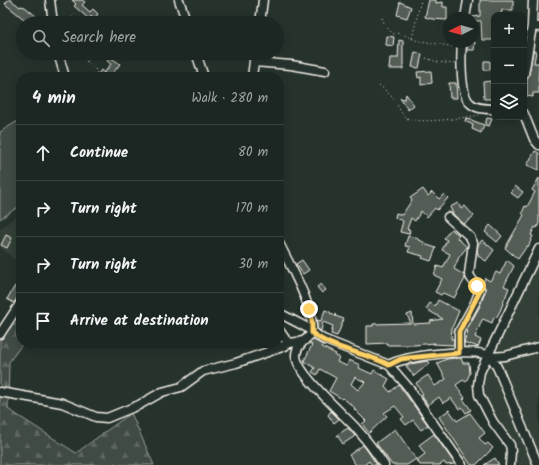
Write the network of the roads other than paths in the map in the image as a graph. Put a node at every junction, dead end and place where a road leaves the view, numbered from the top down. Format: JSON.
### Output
{"nodes":[{"id":1,"x":50,"y":0,"type":"edge"},
{"id":2,"x":179,"y":0,"type":"edge"},
{"id":3,"x":263,"y":0,"type":"edge"},
{"id":4,"x":468,"y":0,"type":"edge"},
{"id":5,"x":533,"y":0,"type":"edge"},
{"id":6,"x":466,"y":12,"type":"edge"},
{"id":7,"x":52,"y":16,"type":"edge"},
{"id":8,"x":184,"y":16,"type":"edge"},
{"id":9,"x":261,"y":16,"type":"edge"},
{"id":10,"x":535,"y":27,"type":"edge"},
{"id":11,"x":462,"y":48,"type":"edge"},
{"id":12,"x":60,"y":60,"type":"edge"},
{"id":13,"x":198,"y":60,"type":"edge"},
{"id":14,"x":527,"y":61,"type":"edge"},
{"id":15,"x":254,"y":62,"type":"joint"},
{"id":16,"x":325,"y":71,"type":"dead end"},
{"id":17,"x":64,"y":72,"type":"edge"},
{"id":18,"x":202,"y":72,"type":"edge"},
{"id":19,"x":253,"y":72,"type":"edge"},
{"id":20,"x":491,"y":109,"type":"edge"},
{"id":21,"x":526,"y":120,"type":"edge"},
{"id":22,"x":539,"y":145,"type":"edge"},
{"id":23,"x":448,"y":217,"type":"dead end"},
{"id":24,"x":539,"y":249,"type":"edge"},
{"id":25,"x":284,"y":253,"type":"edge"},
{"id":26,"x":16,"y":310,"type":"edge"},
{"id":27,"x":284,"y":316,"type":"edge"},
{"id":28,"x":312,"y":333,"type":"junction"},
{"id":29,"x":0,"y":334,"type":"edge"},
{"id":30,"x":284,"y":337,"type":"edge"},
{"id":31,"x":305,"y":340,"type":"junction"},
{"id":32,"x":284,"y":344,"type":"edge"},
{"id":33,"x":289,"y":344,"type":"junction"},
{"id":34,"x":284,"y":346,"type":"edge"},
{"id":35,"x":279,"y":348,"type":"edge"},
{"id":36,"x":539,"y":348,"type":"edge"},
{"id":37,"x":459,"y":353,"type":"junction"},
{"id":38,"x":489,"y":357,"type":"junction"},
{"id":39,"x":389,"y":365,"type":"junction"},
{"id":40,"x":0,"y":392,"type":"edge"},
{"id":41,"x":384,"y":465,"type":"edge"},
{"id":42,"x":462,"y":465,"type":"edge"},
{"id":43,"x":510,"y":465,"type":"edge"},
{"id":44,"x":538,"y":465,"type":"edge"}],
"edges":[{"from":1,"to":7,"type":"street"},
{"from":2,"to":8,"type":"street"},
{"from":3,"to":9,"type":"street"},
{"from":4,"to":6,"type":"street"},
{"from":5,"to":10,"type":"street"},
{"from":10,"to":14,"type":"street"},
{"from":11,"to":20,"type":"street"},
{"from":12,"to":17,"type":"street"},
{"from":13,"to":18,"type":"street"},
{"from":15,"to":16,"type":"street"},
{"from":15,"to":19,"type":"street"},
{"from":21,"to":22,"type":"street"},
{"from":23,"to":37,"type":"street"},
{"from":24,"to":38,"type":"street"},
{"from":25,"to":28,"type":"street"},
{"from":26,"to":29,"type":"street"},
{"from":27,"to":28,"type":"street"},
{"from":28,"to":31,"type":"street"},
{"from":28,"to":39,"type":"street"},
{"from":30,"to":33,"type":"street"},
{"from":31,"to":33,"type":"street"},
{"from":31,"to":41,"type":"street"},
{"from":32,"to":33,"type":"street"},
{"from":33,"to":34,"type":"street"},
{"from":35,"to":40,"type":"street"},
{"from":36,"to":38,"type":"street"},
{"from":37,"to":38,"type":"street"},
{"from":37,"to":39,"type":"street"},
{"from":38,"to":43,"type":"street"},
{"from":38,"to":44,"type":"street"},
{"from":39,"to":42,"type":"street"}]}
